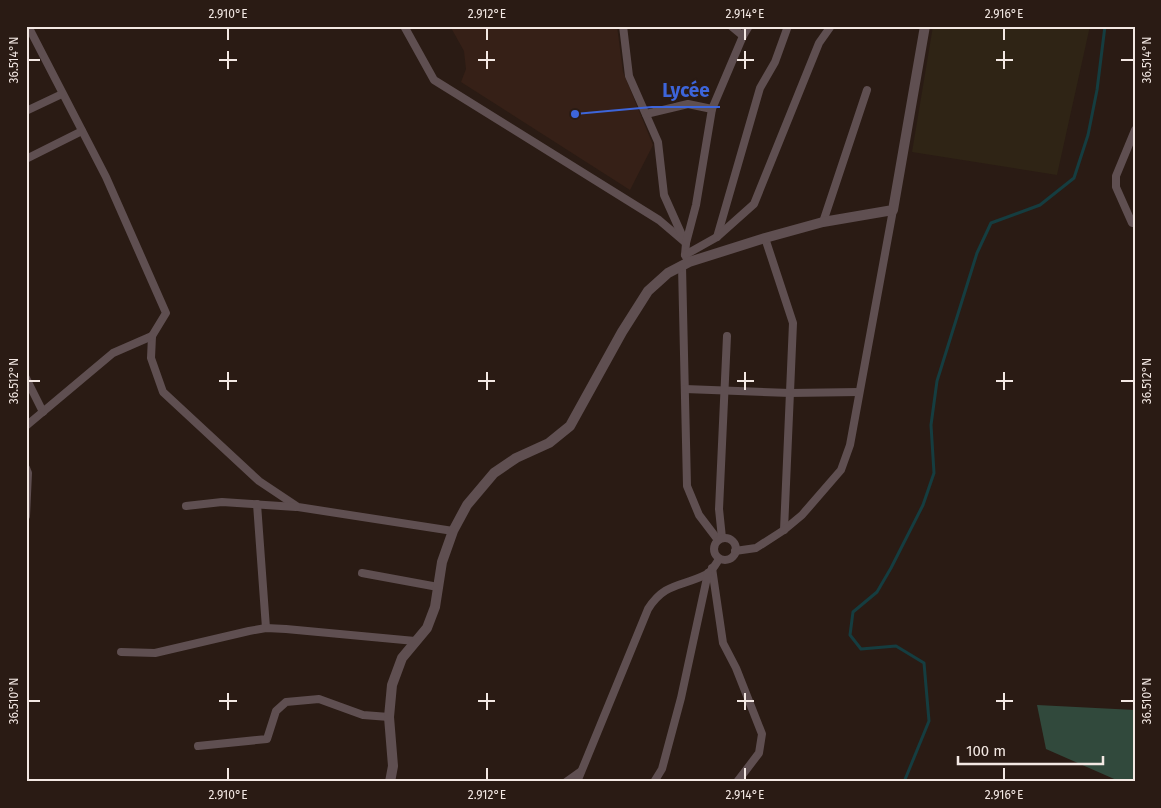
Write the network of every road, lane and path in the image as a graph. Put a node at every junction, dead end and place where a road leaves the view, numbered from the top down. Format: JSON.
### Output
{"nodes":[{"id":1,"x":28,"y":26,"type":"edge"},
{"id":2,"x":404,"y":26,"type":"edge"},
{"id":3,"x":623,"y":26,"type":"edge"},
{"id":4,"x":731,"y":26,"type":"edge"},
{"id":5,"x":749,"y":26,"type":"edge"},
{"id":6,"x":788,"y":26,"type":"edge"},
{"id":7,"x":831,"y":26,"type":"edge"},
{"id":8,"x":925,"y":26,"type":"edge"},
{"id":9,"x":743,"y":36,"type":"junction"},
{"id":10,"x":867,"y":90,"type":"dead end"},
{"id":11,"x":62,"y":94,"type":"junction"},
{"id":12,"x":712,"y":109,"type":"junction"},
{"id":13,"x":26,"y":111,"type":"edge"},
{"id":14,"x":646,"y":114,"type":"junction"},
{"id":15,"x":1135,"y":130,"type":"edge"},
{"id":16,"x":82,"y":131,"type":"junction"},
{"id":17,"x":26,"y":160,"type":"edge"},
{"id":18,"x":893,"y":210,"type":"junction"},
{"id":19,"x":823,"y":222,"type":"junction"},
{"id":20,"x":1135,"y":223,"type":"edge"},
{"id":21,"x":717,"y":237,"type":"junction"},
{"id":22,"x":765,"y":238,"type":"junction"},
{"id":23,"x":686,"y":243,"type":"junction"},
{"id":24,"x":686,"y":261,"type":"junction"},
{"id":25,"x":152,"y":336,"type":"junction"},
{"id":26,"x":727,"y":336,"type":"dead end"},
{"id":27,"x":26,"y":378,"type":"edge"},
{"id":28,"x":685,"y":389,"type":"junction"},
{"id":29,"x":725,"y":390,"type":"junction"},
{"id":30,"x":859,"y":392,"type":"junction"},
{"id":31,"x":790,"y":394,"type":"junction"},
{"id":32,"x":43,"y":412,"type":"junction"},
{"id":33,"x":26,"y":426,"type":"edge"},
{"id":34,"x":26,"y":468,"type":"edge"},
{"id":35,"x":257,"y":504,"type":"junction"},
{"id":36,"x":186,"y":506,"type":"dead end"},
{"id":37,"x":298,"y":507,"type":"junction"},
{"id":38,"x":26,"y":516,"type":"edge"},
{"id":39,"x":784,"y":530,"type":"junction"},
{"id":40,"x":453,"y":531,"type":"junction"},
{"id":41,"x":720,"y":539,"type":"junction"},
{"id":42,"x":735,"y":551,"type":"junction"},
{"id":43,"x":719,"y":559,"type":"junction"},
{"id":44,"x":710,"y":571,"type":"junction"},
{"id":45,"x":362,"y":573,"type":"dead end"},
{"id":46,"x":438,"y":587,"type":"junction"},
{"id":47,"x":266,"y":628,"type":"junction"},
{"id":48,"x":415,"y":641,"type":"junction"},
{"id":49,"x":121,"y":652,"type":"dead end"},
{"id":50,"x":389,"y":717,"type":"junction"},
{"id":51,"x":198,"y":746,"type":"dead end"},
{"id":52,"x":580,"y":772,"type":"junction"},
{"id":53,"x":390,"y":782,"type":"edge"},
{"id":54,"x":566,"y":782,"type":"edge"},
{"id":55,"x":578,"y":782,"type":"edge"},
{"id":56,"x":654,"y":782,"type":"edge"},
{"id":57,"x":737,"y":782,"type":"edge"}],
"edges":[{"from":1,"to":11,"type":"street"},
{"from":2,"to":23,"type":"street"},
{"from":3,"to":14,"type":"street"},
{"from":4,"to":9,"type":"street"},
{"from":5,"to":9,"type":"street"},
{"from":6,"to":21,"type":"street"},
{"from":7,"to":21,"type":"street"},
{"from":8,"to":18,"type":"street"},
{"from":9,"to":12,"type":"street"},
{"from":10,"to":19,"type":"street"},
{"from":11,"to":13,"type":"street"},
{"from":11,"to":16,"type":"street"},
{"from":12,"to":14,"type":"street"},
{"from":12,"to":23,"type":"street"},
{"from":14,"to":23,"type":"street"},
{"from":15,"to":20,"type":"street"},
{"from":16,"to":17,"type":"street"},
{"from":16,"to":25,"type":"street"},
{"from":18,"to":19,"type":"street"},
{"from":18,"to":30,"type":"street"},
{"from":19,"to":22,"type":"street"},
{"from":21,"to":24,"type":"street"},
{"from":22,"to":24,"type":"street"},
{"from":22,"to":31,"type":"street"},
{"from":23,"to":24,"type":"street"},
{"from":24,"to":28,"type":"street"},
{"from":24,"to":40,"type":"street"},
{"from":25,"to":32,"type":"street"},
{"from":25,"to":37,"type":"street"},
{"from":26,"to":29,"type":"street"},
{"from":27,"to":32,"type":"street"},
{"from":28,"to":29,"type":"street"},
{"from":28,"to":41,"type":"street"},
{"from":29,"to":31,"type":"street"},
{"from":29,"to":41,"type":"street"},
{"from":30,"to":31,"type":"street"},
{"from":30,"to":39,"type":"street"},
{"from":31,"to":39,"type":"street"},
{"from":32,"to":33,"type":"street"},
{"from":34,"to":38,"type":"street"},
{"from":35,"to":36,"type":"street"},
{"from":35,"to":37,"type":"street"},
{"from":35,"to":47,"type":"street"},
{"from":37,"to":40,"type":"street"},
{"from":39,"to":42,"type":"street"},
{"from":40,"to":46,"type":"street"},
{"from":41,"to":42,"type":"street"},
{"from":41,"to":43,"type":"street"},
{"from":42,"to":43,"type":"street"},
{"from":43,"to":44,"type":"street"},
{"from":44,"to":52,"type":"street"},
{"from":44,"to":56,"type":"street"},
{"from":44,"to":57,"type":"street"},
{"from":45,"to":46,"type":"street"},
{"from":46,"to":48,"type":"street"},
{"from":47,"to":48,"type":"street"},
{"from":47,"to":49,"type":"street"},
{"from":48,"to":50,"type":"street"},
{"from":50,"to":51,"type":"street"},
{"from":50,"to":53,"type":"street"},
{"from":52,"to":54,"type":"street"},
{"from":52,"to":55,"type":"street"}]}
